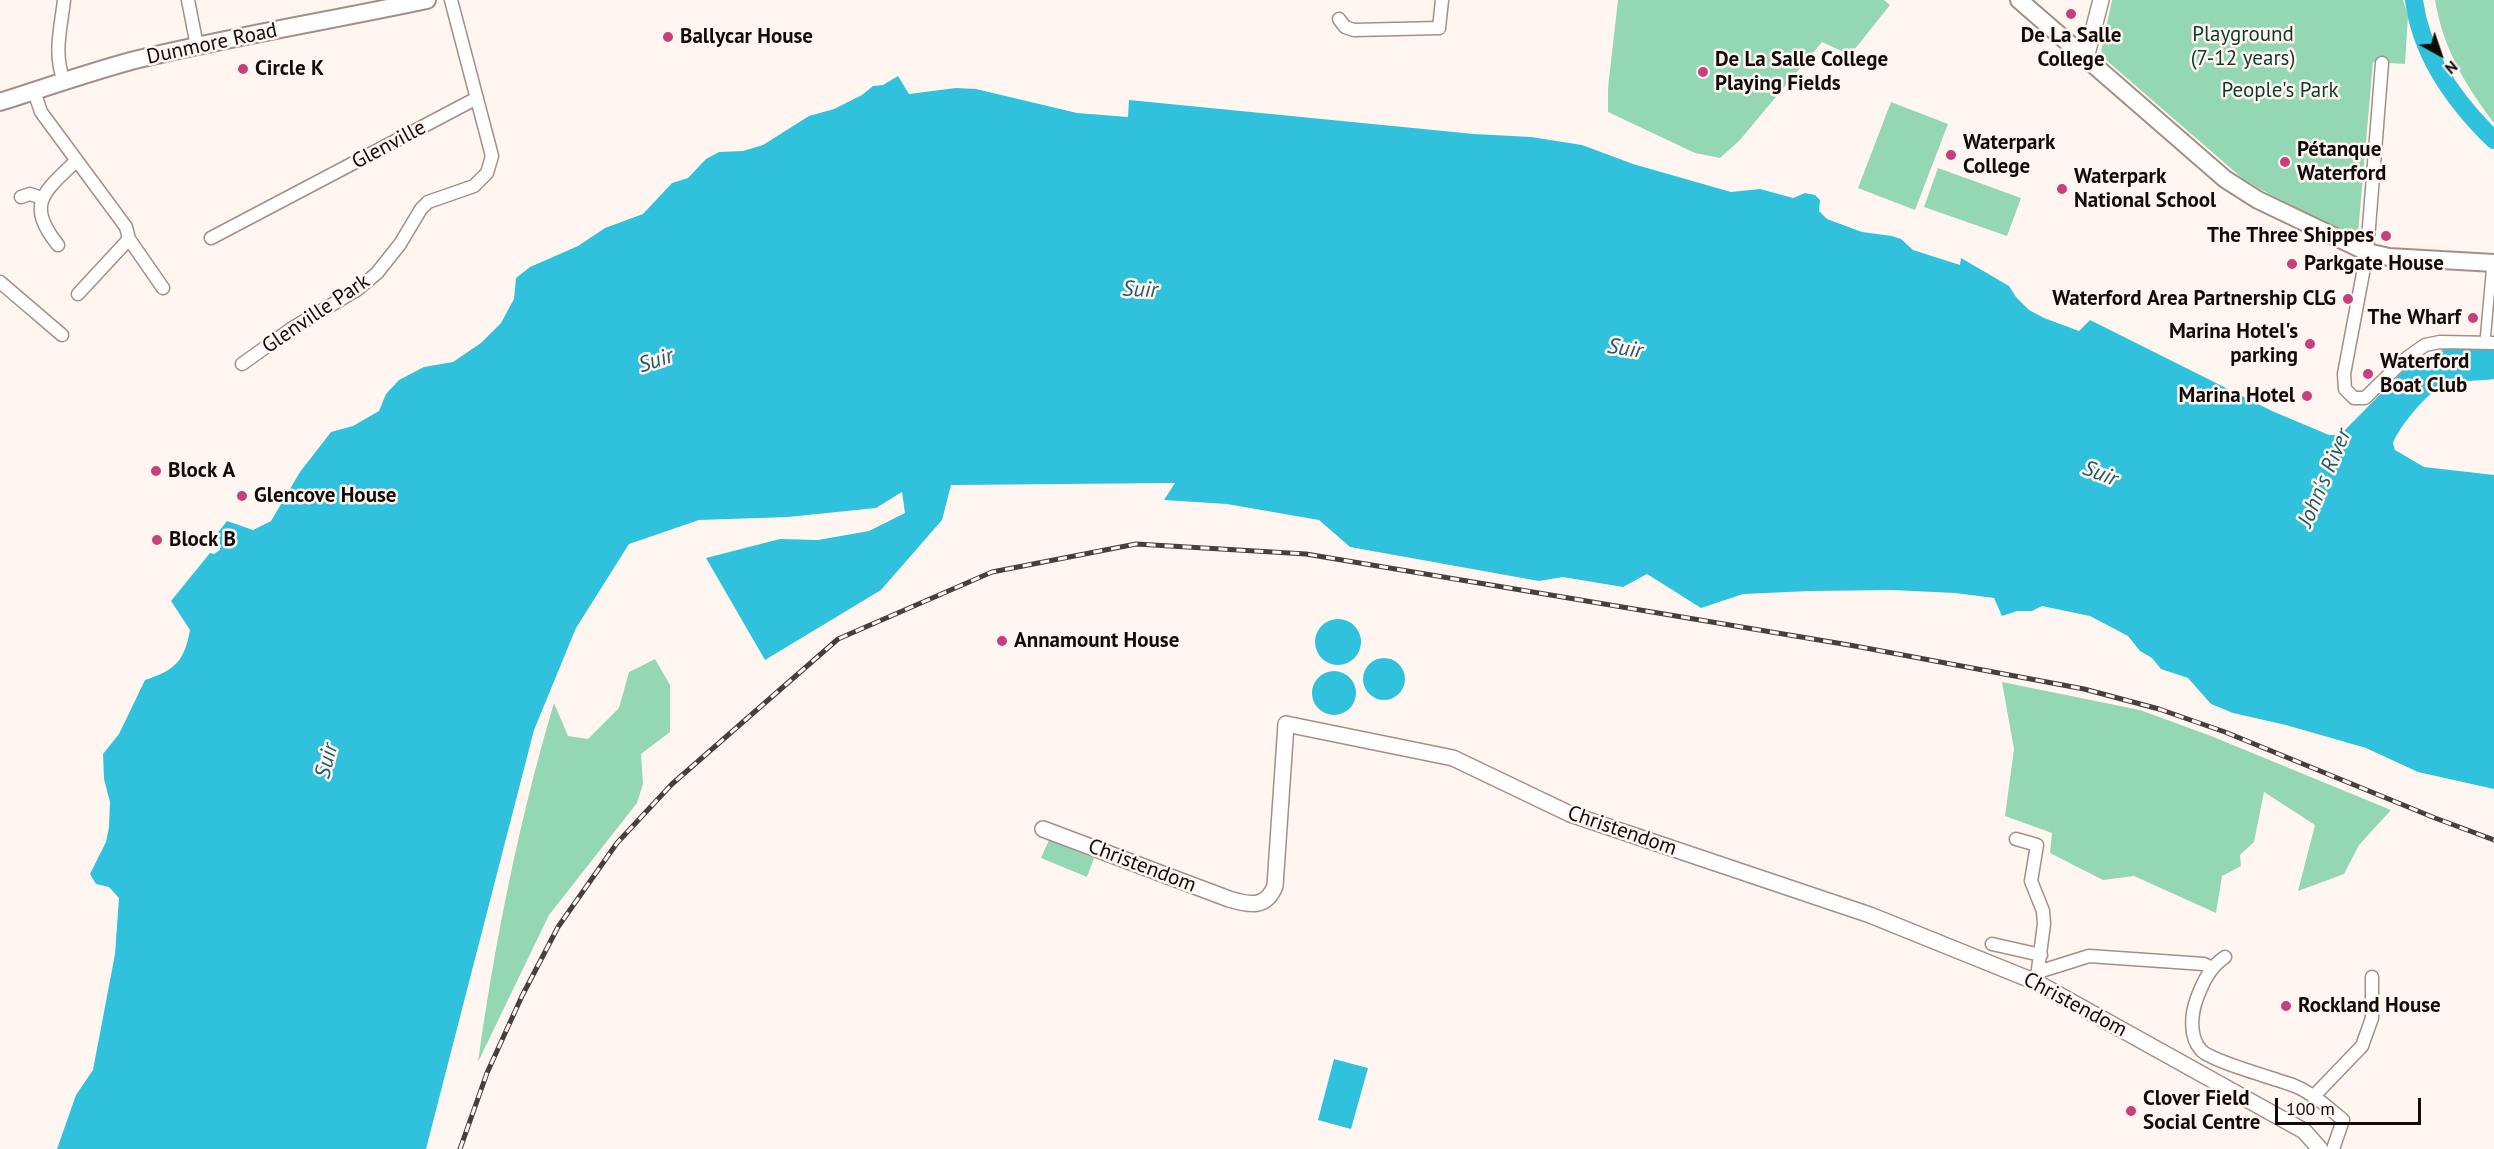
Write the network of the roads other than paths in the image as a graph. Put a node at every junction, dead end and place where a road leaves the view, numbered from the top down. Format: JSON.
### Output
{"nodes":[{"id":1,"x":64,"y":0,"type":"edge"},
{"id":2,"x":188,"y":0,"type":"edge"},
{"id":3,"x":427,"y":0,"type":"edge"},
{"id":4,"x":451,"y":0,"type":"edge"},
{"id":5,"x":1442,"y":0,"type":"edge"},
{"id":6,"x":2019,"y":0,"type":"edge"},
{"id":7,"x":2101,"y":0,"type":"edge"},
{"id":8,"x":357,"y":7,"type":"edge"},
{"id":9,"x":1339,"y":19,"type":"dead end"},
{"id":10,"x":197,"y":46,"type":"junction"},
{"id":11,"x":2086,"y":58,"type":"junction"},
{"id":12,"x":2382,"y":63,"type":"dead end"},
{"id":13,"x":64,"y":81,"type":"junction"},
{"id":14,"x":34,"y":91,"type":"junction"},
{"id":15,"x":477,"y":98,"type":"junction"},
{"id":16,"x":0,"y":102,"type":"edge"},
{"id":17,"x":76,"y":161,"type":"junction"},
{"id":18,"x":21,"y":197,"type":"dead end"},
{"id":19,"x":42,"y":198,"type":"junction"},
{"id":20,"x":211,"y":238,"type":"dead end"},
{"id":21,"x":129,"y":239,"type":"junction"},
{"id":22,"x":58,"y":245,"type":"dead end"},
{"id":23,"x":2367,"y":252,"type":"junction"},
{"id":24,"x":2493,"y":263,"type":"edge"},
{"id":25,"x":0,"y":282,"type":"edge"},
{"id":26,"x":163,"y":288,"type":"dead end"},
{"id":27,"x":78,"y":294,"type":"dead end"},
{"id":28,"x":62,"y":335,"type":"dead end"},
{"id":29,"x":2490,"y":342,"type":"edge"},
{"id":30,"x":242,"y":364,"type":"dead end"},
{"id":31,"x":1043,"y":829,"type":"dead end"},
{"id":32,"x":2016,"y":839,"type":"dead end"},
{"id":33,"x":1992,"y":944,"type":"dead end"},
{"id":34,"x":2041,"y":955,"type":"junction"},
{"id":35,"x":2224,"y":957,"type":"dead end"},
{"id":36,"x":2212,"y":968,"type":"junction"},
{"id":37,"x":2037,"y":977,"type":"junction"},
{"id":38,"x":2372,"y":977,"type":"dead end"},
{"id":39,"x":2313,"y":1097,"type":"junction"},
{"id":40,"x":2320,"y":1149,"type":"edge"},
{"id":41,"x":2333,"y":1149,"type":"edge"}],
"edges":[{"from":1,"to":13,"type":"street"},
{"from":2,"to":10,"type":"street"},
{"from":3,"to":8,"type":"main road","name":"Dunmore Road"},
{"from":4,"to":15,"type":"street"},
{"from":5,"to":9,"type":"street"},
{"from":6,"to":11,"type":"main road"},
{"from":7,"to":11,"type":"street"},
{"from":8,"to":10,"type":"main road","name":"Dunmore Road"},
{"from":10,"to":13,"type":"main road","name":"Dunmore Road"},
{"from":11,"to":23,"type":"main road"},
{"from":12,"to":23,"type":"street"},
{"from":13,"to":14,"type":"main road","name":"Dunmore Road"},
{"from":14,"to":16,"type":"main road","name":"Dunmore Road"},
{"from":14,"to":17,"type":"street"},
{"from":15,"to":20,"type":"street","name":"Glenville"},
{"from":15,"to":30,"type":"street","name":"Glenville Park"},
{"from":17,"to":19,"type":"street"},
{"from":17,"to":21,"type":"street"},
{"from":18,"to":19,"type":"street"},
{"from":19,"to":22,"type":"street"},
{"from":21,"to":26,"type":"street"},
{"from":21,"to":27,"type":"street"},
{"from":23,"to":24,"type":"main road"},
{"from":23,"to":29,"type":"street"},
{"from":24,"to":29,"type":"street"},
{"from":25,"to":28,"type":"street"},
{"from":31,"to":37,"type":"street","name":"Christendom"},
{"from":32,"to":34,"type":"street"},
{"from":33,"to":34,"type":"street"},
{"from":34,"to":37,"type":"street"},
{"from":35,"to":36,"type":"street"},
{"from":36,"to":37,"type":"street"},
{"from":36,"to":39,"type":"street"},
{"from":37,"to":40,"type":"street","name":"Christendom"},
{"from":38,"to":39,"type":"street"},
{"from":39,"to":41,"type":"street"}]}
